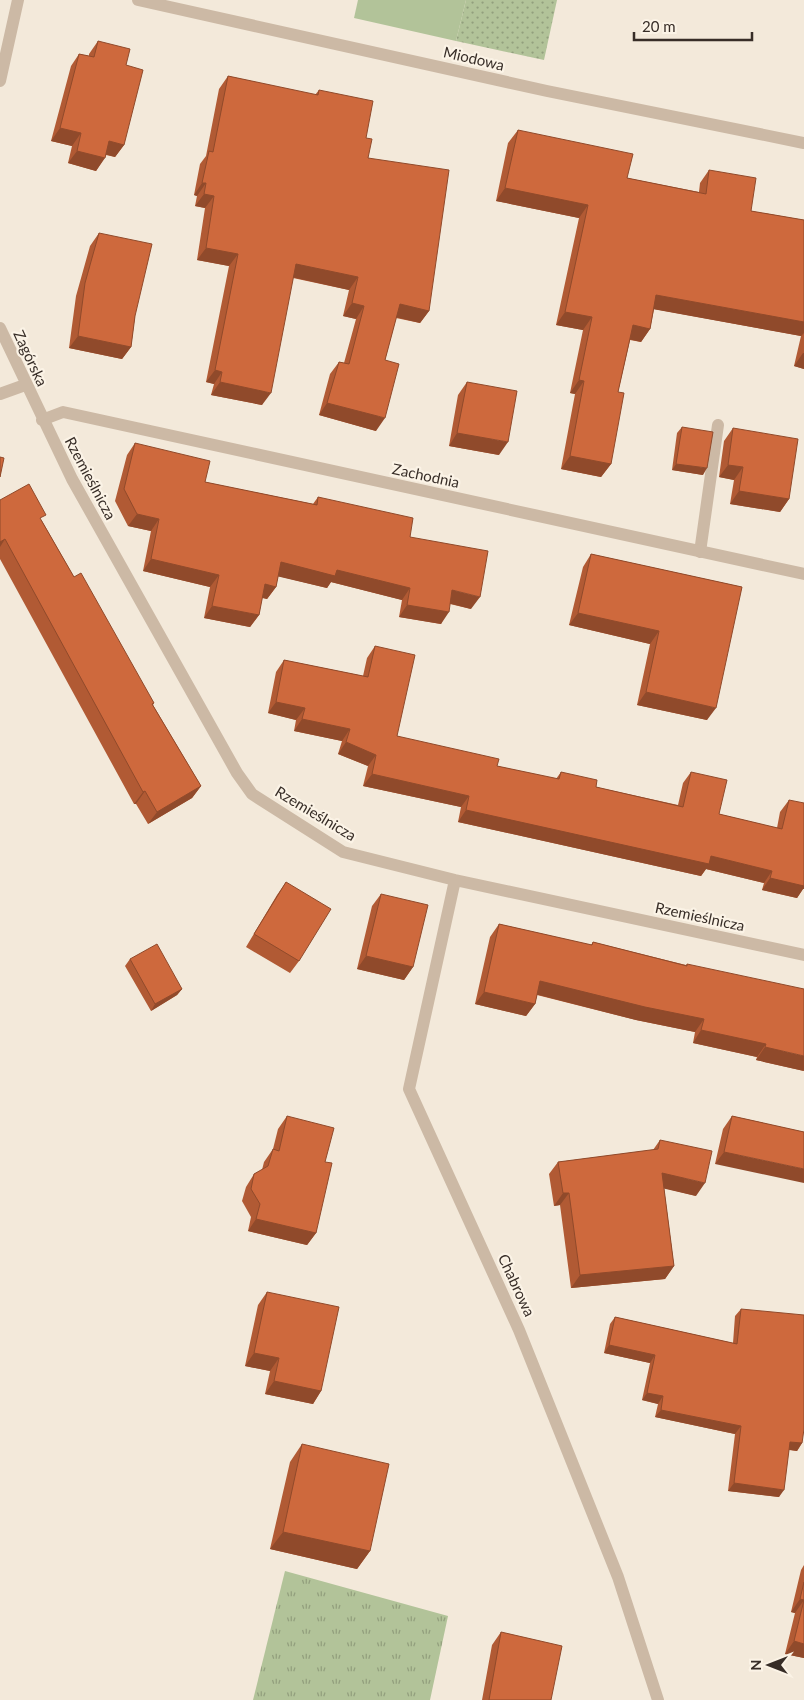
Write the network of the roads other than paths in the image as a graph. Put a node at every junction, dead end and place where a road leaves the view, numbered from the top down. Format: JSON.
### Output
{"nodes":[{"id":1,"x":18,"y":0,"type":"edge"},
{"id":2,"x":138,"y":0,"type":"edge"},
{"id":3,"x":0,"y":82,"type":"edge"},
{"id":4,"x":804,"y":143,"type":"edge"},
{"id":5,"x":0,"y":328,"type":"edge"},
{"id":6,"x":25,"y":384,"type":"junction"},
{"id":7,"x":0,"y":394,"type":"edge"},
{"id":8,"x":34,"y":401,"type":"joint"},
{"id":9,"x":42,"y":420,"type":"junction"},
{"id":10,"x":718,"y":424,"type":"dead end"},
{"id":11,"x":700,"y":552,"type":"junction"},
{"id":12,"x":804,"y":574,"type":"edge"},
{"id":13,"x":455,"y":880,"type":"junction"},
{"id":14,"x":804,"y":955,"type":"edge"},
{"id":15,"x":658,"y":1700,"type":"edge"}],
"edges":[{"from":1,"to":3,"type":"street"},
{"from":2,"to":4,"type":"street","name":"Miodowa"},
{"from":5,"to":6,"type":"street","name":"Zagórska"},
{"from":6,"to":7,"type":"street"},
{"from":6,"to":8,"type":"street","name":"Zagórska"},
{"from":8,"to":9,"type":"street","name":"Rzemieślnicza"},
{"from":9,"to":11,"type":"street","name":"Zachodnia"},
{"from":9,"to":13,"type":"street","name":"Rzemieślnicza"},
{"from":10,"to":11,"type":"street"},
{"from":11,"to":12,"type":"street","name":"Zachodnia"},
{"from":13,"to":14,"type":"street","name":"Rzemieślnicza"},
{"from":13,"to":15,"type":"street","name":"Chabrowa"}]}
